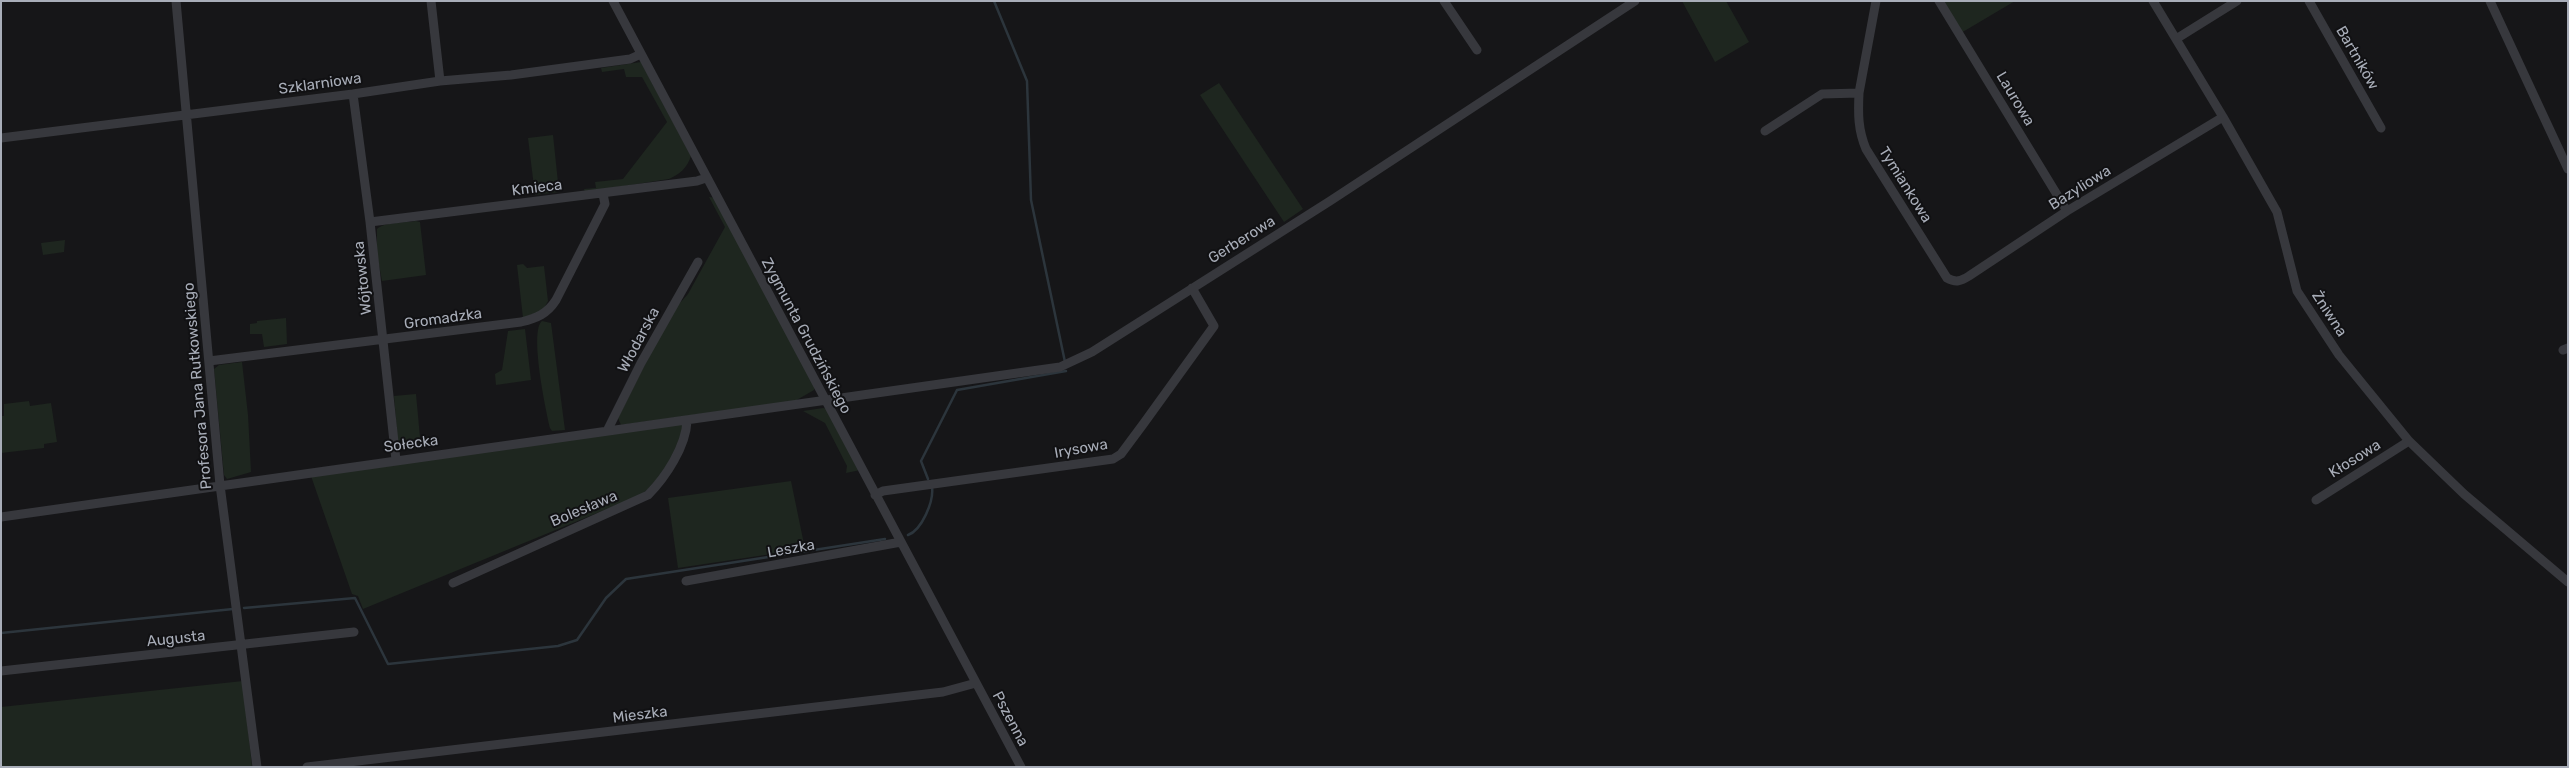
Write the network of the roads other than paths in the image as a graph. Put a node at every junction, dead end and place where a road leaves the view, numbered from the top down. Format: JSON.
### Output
{"nodes":[{"id":1,"x":176,"y":1,"type":"edge"},
{"id":2,"x":431,"y":1,"type":"edge"},
{"id":3,"x":613,"y":1,"type":"edge"},
{"id":4,"x":1444,"y":1,"type":"edge"},
{"id":5,"x":1635,"y":1,"type":"edge"},
{"id":6,"x":1876,"y":1,"type":"edge"},
{"id":7,"x":1938,"y":1,"type":"edge"},
{"id":8,"x":2153,"y":1,"type":"edge"},
{"id":9,"x":2237,"y":1,"type":"edge"},
{"id":10,"x":2309,"y":1,"type":"edge"},
{"id":11,"x":2490,"y":1,"type":"edge"},
{"id":12,"x":2176,"y":40,"type":"junction"},
{"id":13,"x":1477,"y":50,"type":"dead end"},
{"id":14,"x":641,"y":54,"type":"junction"},
{"id":15,"x":440,"y":81,"type":"junction"},
{"id":16,"x":1859,"y":93,"type":"junction"},
{"id":17,"x":353,"y":94,"type":"junction"},
{"id":18,"x":187,"y":115,"type":"junction"},
{"id":19,"x":2223,"y":117,"type":"junction"},
{"id":20,"x":2381,"y":128,"type":"dead end"},
{"id":21,"x":1764,"y":131,"type":"dead end"},
{"id":22,"x":1,"y":138,"type":"edge"},
{"id":23,"x":2568,"y":169,"type":"edge"},
{"id":24,"x":706,"y":178,"type":"junction"},
{"id":25,"x":603,"y":194,"type":"junction"},
{"id":26,"x":2067,"y":211,"type":"junction"},
{"id":27,"x":370,"y":222,"type":"junction"},
{"id":28,"x":698,"y":262,"type":"dead end"},
{"id":29,"x":1953,"y":282,"type":"joint"},
{"id":30,"x":1192,"y":288,"type":"junction"},
{"id":31,"x":383,"y":341,"type":"junction"},
{"id":32,"x":209,"y":361,"type":"junction"},
{"id":33,"x":825,"y":401,"type":"junction"},
{"id":34,"x":687,"y":421,"type":"junction"},
{"id":35,"x":606,"y":431,"type":"junction"},
{"id":36,"x":2409,"y":441,"type":"junction"},
{"id":37,"x":396,"y":460,"type":"junction"},
{"id":38,"x":220,"y":485,"type":"junction"},
{"id":39,"x":875,"y":495,"type":"junction"},
{"id":40,"x":2316,"y":500,"type":"dead end"},
{"id":41,"x":1,"y":516,"type":"edge"},
{"id":42,"x":901,"y":542,"type":"junction"},
{"id":43,"x":686,"y":581,"type":"dead end"},
{"id":44,"x":2568,"y":582,"type":"edge"},
{"id":45,"x":453,"y":583,"type":"dead end"},
{"id":46,"x":354,"y":632,"type":"dead end"},
{"id":47,"x":242,"y":646,"type":"junction"},
{"id":48,"x":1,"y":671,"type":"edge"},
{"id":49,"x":976,"y":683,"type":"junction"},
{"id":50,"x":257,"y":767,"type":"edge"},
{"id":51,"x":307,"y":767,"type":"edge"},
{"id":52,"x":1021,"y":767,"type":"edge"}],
"edges":[{"from":1,"to":18,"type":"street","name":"Profesora Jana Rutkowskiego"},
{"from":2,"to":15,"type":"street"},
{"from":3,"to":14,"type":"street","name":"Zygmunta Grudzińskiego"},
{"from":4,"to":13,"type":"street"},
{"from":5,"to":30,"type":"street","name":"Gerberowa"},
{"from":6,"to":16,"type":"street","name":"Tymiankowa"},
{"from":7,"to":26,"type":"street","name":"Laurowa"},
{"from":8,"to":12,"type":"street","name":"Żniwna"},
{"from":9,"to":12,"type":"street"},
{"from":10,"to":20,"type":"street","name":"Bartników"},
{"from":11,"to":23,"type":"street"},
{"from":12,"to":19,"type":"street","name":"Żniwna"},
{"from":14,"to":15,"type":"street","name":"Szklarniowa"},
{"from":14,"to":24,"type":"street","name":"Zygmunta Grudzińskiego"},
{"from":15,"to":17,"type":"street","name":"Szklarniowa"},
{"from":16,"to":21,"type":"street"},
{"from":16,"to":29,"type":"street","name":"Tymiankowa"},
{"from":17,"to":18,"type":"street","name":"Szklarniowa"},
{"from":17,"to":27,"type":"street","name":"Wójtowska"},
{"from":18,"to":22,"type":"street","name":"Szklarniowa"},
{"from":18,"to":32,"type":"street","name":"Profesora Jana Rutkowskiego"},
{"from":19,"to":26,"type":"street","name":"Bazyliowa"},
{"from":19,"to":36,"type":"street","name":"Żniwna"},
{"from":24,"to":25,"type":"street","name":"Kmieca"},
{"from":24,"to":33,"type":"street","name":"Zygmunta Grudzińskiego"},
{"from":25,"to":27,"type":"street","name":"Kmieca"},
{"from":25,"to":31,"type":"street","name":"Gromadzka"},
{"from":26,"to":29,"type":"street","name":"Bazyliowa"},
{"from":27,"to":31,"type":"street","name":"Wójtowska"},
{"from":28,"to":35,"type":"street","name":"Włodarska"},
{"from":30,"to":33,"type":"street","name":"Gerberowa"},
{"from":30,"to":39,"type":"street","name":"Irysowa"},
{"from":31,"to":32,"type":"street","name":"Gromadzka"},
{"from":31,"to":37,"type":"street","name":"Wójtowska"},
{"from":32,"to":38,"type":"street","name":"Profesora Jana Rutkowskiego"},
{"from":33,"to":34,"type":"street","name":"Sołecka"},
{"from":33,"to":39,"type":"street","name":"Zygmunta Grudzińskiego"},
{"from":34,"to":35,"type":"street","name":"Sołecka"},
{"from":34,"to":45,"type":"street","name":"Bolesława"},
{"from":35,"to":37,"type":"street","name":"Sołecka"},
{"from":36,"to":40,"type":"street","name":"Kłosowa"},
{"from":36,"to":44,"type":"street","name":"Żniwna"},
{"from":37,"to":38,"type":"street","name":"Sołecka"},
{"from":38,"to":41,"type":"street","name":"Sołecka"},
{"from":38,"to":47,"type":"street","name":"Profesora Jana Rutkowskiego"},
{"from":39,"to":42,"type":"street","name":"Zygmunta Grudzińskiego"},
{"from":42,"to":43,"type":"street","name":"Leszka"},
{"from":42,"to":49,"type":"street","name":"Zygmunta Grudzińskiego"},
{"from":46,"to":47,"type":"street","name":"Augusta"},
{"from":47,"to":48,"type":"street","name":"Augusta"},
{"from":47,"to":50,"type":"street","name":"Profesora Jana Rutkowskiego"},
{"from":49,"to":51,"type":"street","name":"Mieszka"},
{"from":49,"to":52,"type":"street","name":"Pszenna"}]}
